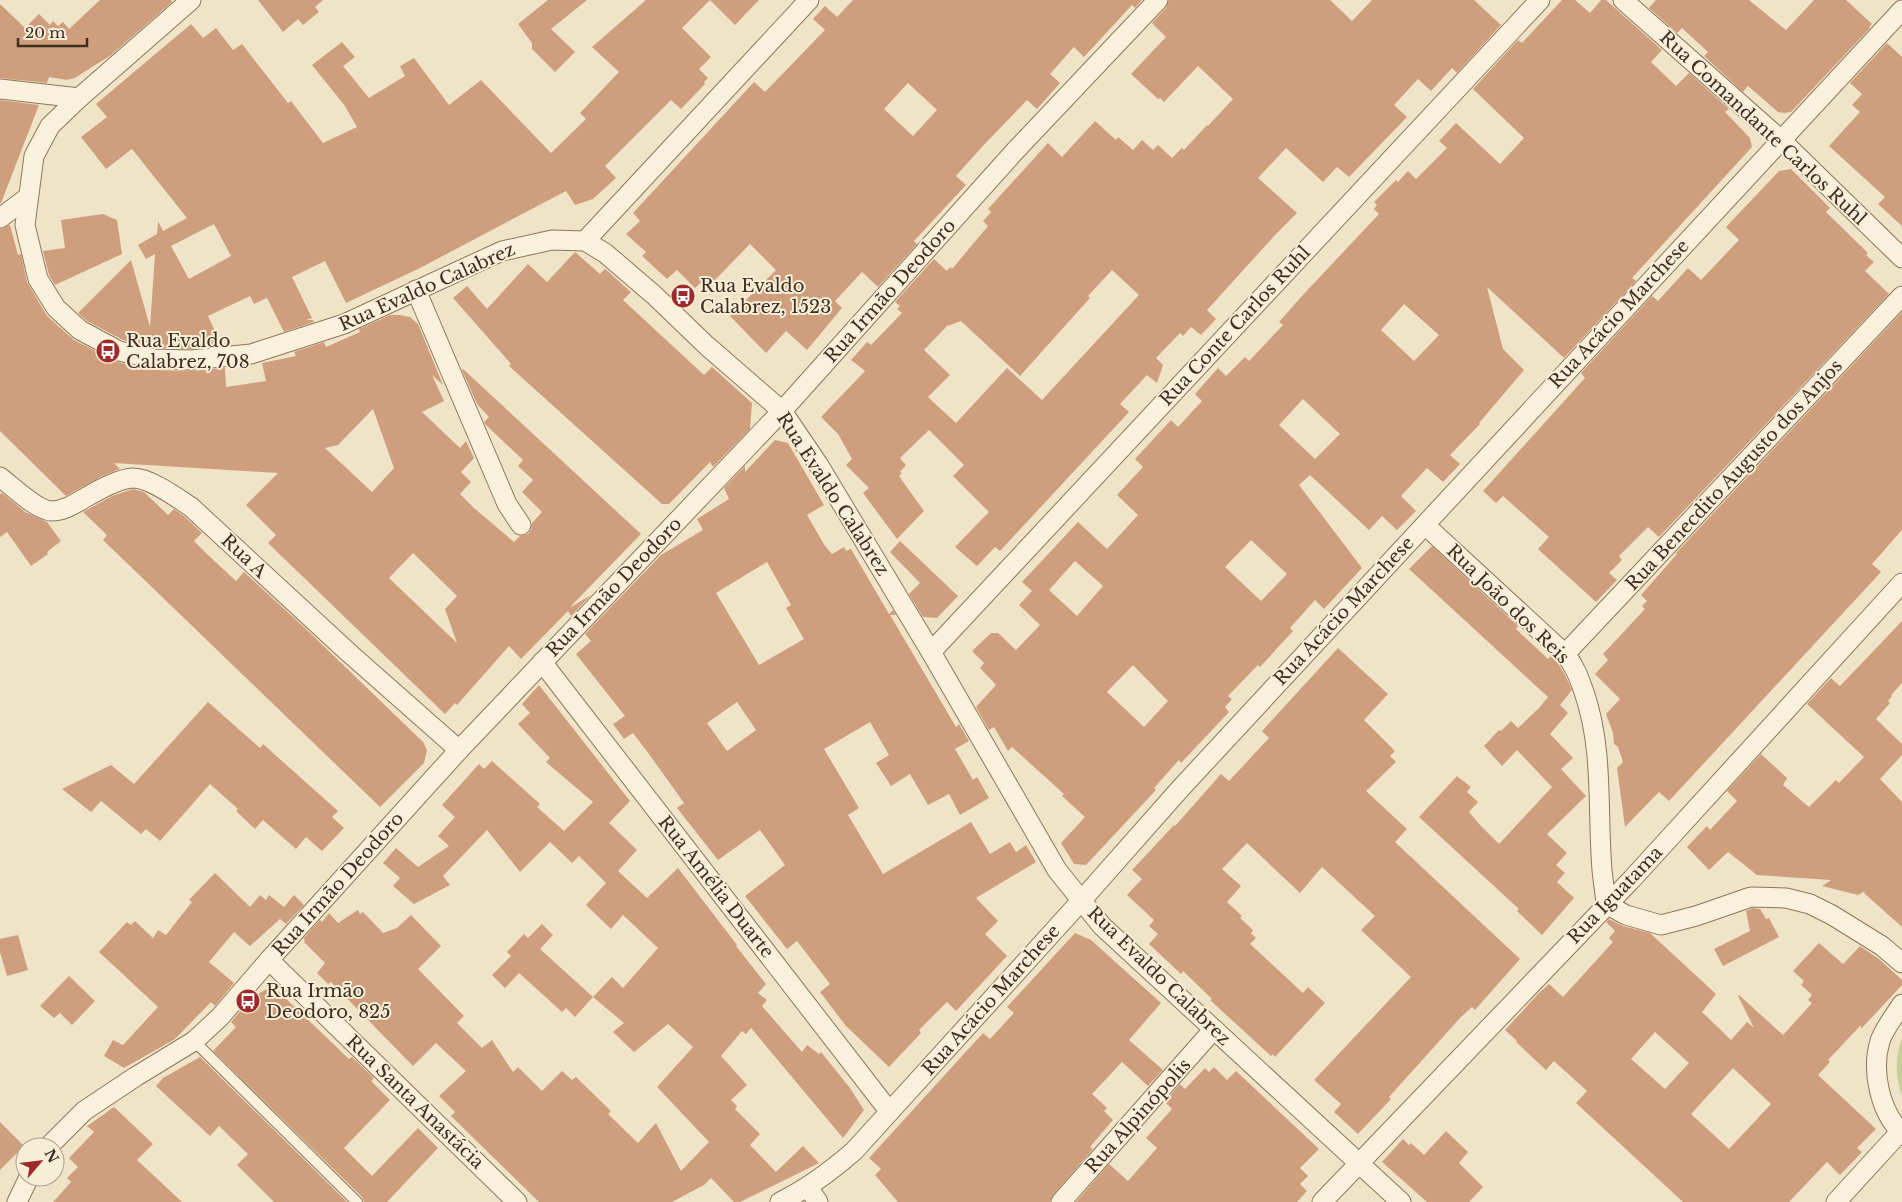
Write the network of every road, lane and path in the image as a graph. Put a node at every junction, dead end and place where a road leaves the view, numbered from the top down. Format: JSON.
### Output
{"nodes":[{"id":1,"x":191,"y":0,"type":"edge"},
{"id":2,"x":809,"y":0,"type":"edge"},
{"id":3,"x":1158,"y":0,"type":"edge"},
{"id":4,"x":1540,"y":0,"type":"edge"},
{"id":5,"x":1623,"y":0,"type":"edge"},
{"id":6,"x":1902,"y":10,"type":"edge"},
{"id":7,"x":0,"y":89,"type":"edge"},
{"id":8,"x":79,"y":98,"type":"junction"},
{"id":9,"x":1781,"y":140,"type":"junction"},
{"id":10,"x":27,"y":198,"type":"junction"},
{"id":11,"x":0,"y":218,"type":"edge"},
{"id":12,"x":585,"y":241,"type":"junction"},
{"id":13,"x":1902,"y":258,"type":"edge"},
{"id":14,"x":416,"y":290,"type":"junction"},
{"id":15,"x":1902,"y":296,"type":"edge"},
{"id":16,"x":782,"y":411,"type":"junction"},
{"id":17,"x":0,"y":477,"type":"edge"},
{"id":18,"x":521,"y":525,"type":"dead end"},
{"id":19,"x":1425,"y":525,"type":"junction"},
{"id":20,"x":1902,"y":583,"type":"edge"},
{"id":21,"x":931,"y":652,"type":"junction"},
{"id":22,"x":1565,"y":654,"type":"junction"},
{"id":23,"x":542,"y":662,"type":"junction"},
{"id":24,"x":459,"y":750,"type":"junction"},
{"id":25,"x":1081,"y":901,"type":"junction"},
{"id":26,"x":1606,"y":904,"type":"junction"},
{"id":27,"x":269,"y":960,"type":"junction"},
{"id":28,"x":1902,"y":963,"type":"edge"},
{"id":29,"x":1902,"y":1004,"type":"edge"},
{"id":30,"x":1214,"y":1030,"type":"junction"},
{"id":31,"x":194,"y":1041,"type":"junction"},
{"id":32,"x":889,"y":1111,"type":"junction"},
{"id":33,"x":1901,"y":1133,"type":"edge"},
{"id":34,"x":58,"y":1137,"type":"edge"},
{"id":35,"x":1358,"y":1163,"type":"junction"},
{"id":36,"x":25,"y":1187,"type":"edge"},
{"id":37,"x":813,"y":1194,"type":"edge"},
{"id":38,"x":17,"y":1202,"type":"edge"},
{"id":39,"x":358,"y":1202,"type":"edge"},
{"id":40,"x":517,"y":1202,"type":"edge"},
{"id":41,"x":780,"y":1202,"type":"edge"},
{"id":42,"x":1061,"y":1202,"type":"edge"},
{"id":43,"x":1322,"y":1202,"type":"edge"},
{"id":44,"x":1401,"y":1202,"type":"edge"},
{"id":45,"x":1836,"y":1202,"type":"edge"}],
"edges":[{"from":1,"to":8,"type":"street","name":"Rua Evaldo Calabrez"},
{"from":2,"to":12,"type":"street"},
{"from":3,"to":16,"type":"street","name":"Rua Irmão Deodoro"},
{"from":4,"to":21,"type":"street","name":"Rua Conte Carlos Ruhl"},
{"from":5,"to":9,"type":"street","name":"Rua Comandante Carlos Ruhl"},
{"from":6,"to":9,"type":"street","name":"Rua Acácio Marchese"},
{"from":7,"to":8,"type":"street"},
{"from":8,"to":10,"type":"street","name":"Rua Evaldo Calabrez"},
{"from":9,"to":13,"type":"street","name":"Rua Comandante Carlos Ruhl"},
{"from":9,"to":19,"type":"street","name":"Rua Acácio Marchese"},
{"from":10,"to":11,"type":"street"},
{"from":10,"to":14,"type":"street","name":"Rua Evaldo Calabrez"},
{"from":12,"to":14,"type":"street","name":"Rua Evaldo Calabrez"},
{"from":12,"to":16,"type":"street","name":"Rua Evaldo Calabrez"},
{"from":14,"to":18,"type":"street"},
{"from":15,"to":22,"type":"street","name":"Rua Benecdito Augusto dos Anjos"},
{"from":16,"to":21,"type":"street","name":"Rua Evaldo Calabrez"},
{"from":16,"to":23,"type":"street","name":"Rua Irmão Deodoro"},
{"from":17,"to":24,"type":"street","name":"Rua A"},
{"from":19,"to":22,"type":"street","name":"Rua João dos Reis"},
{"from":19,"to":25,"type":"street","name":"Rua Acácio Marchese"},
{"from":20,"to":26,"type":"street","name":"Rua Iguatama"},
{"from":21,"to":25,"type":"street","name":"Rua Evaldo Calabrez"},
{"from":22,"to":26,"type":"street","name":"Rua João dos Reis"},
{"from":23,"to":24,"type":"street","name":"Rua Irmão Deodoro"},
{"from":23,"to":32,"type":"street","name":"Rua Amélia Duarte"},
{"from":24,"to":27,"type":"street","name":"Rua Irmão Deodoro"},
{"from":25,"to":30,"type":"street","name":"Rua Evaldo Calabrez"},
{"from":25,"to":32,"type":"street","name":"Rua Acácio Marchese"},
{"from":26,"to":28,"type":"street"},
{"from":26,"to":35,"type":"street","name":"Rua Iguatama"},
{"from":27,"to":31,"type":"street","name":"Rua Irmão Deodoro"},
{"from":27,"to":40,"type":"street","name":"Rua Santa Anastácia"},
{"from":29,"to":33,"type":"street"},
{"from":30,"to":35,"type":"street","name":"Rua Evaldo Calabrez"},
{"from":30,"to":42,"type":"street","name":"Rua Alpinópolis"},
{"from":31,"to":34,"type":"street","name":"Rua Irmão Deodoro"},
{"from":31,"to":39,"type":"lane"},
{"from":32,"to":37,"type":"street","name":"Rua Acácio Marchese"},
{"from":33,"to":45,"type":"street"},
{"from":35,"to":43,"type":"street","name":"Rua Iguatama"},
{"from":35,"to":44,"type":"street","name":"Rua Evaldo Calabrez"},
{"from":36,"to":38,"type":"street"},
{"from":37,"to":41,"type":"street","name":"Rua Acácio Marchese"}]}
